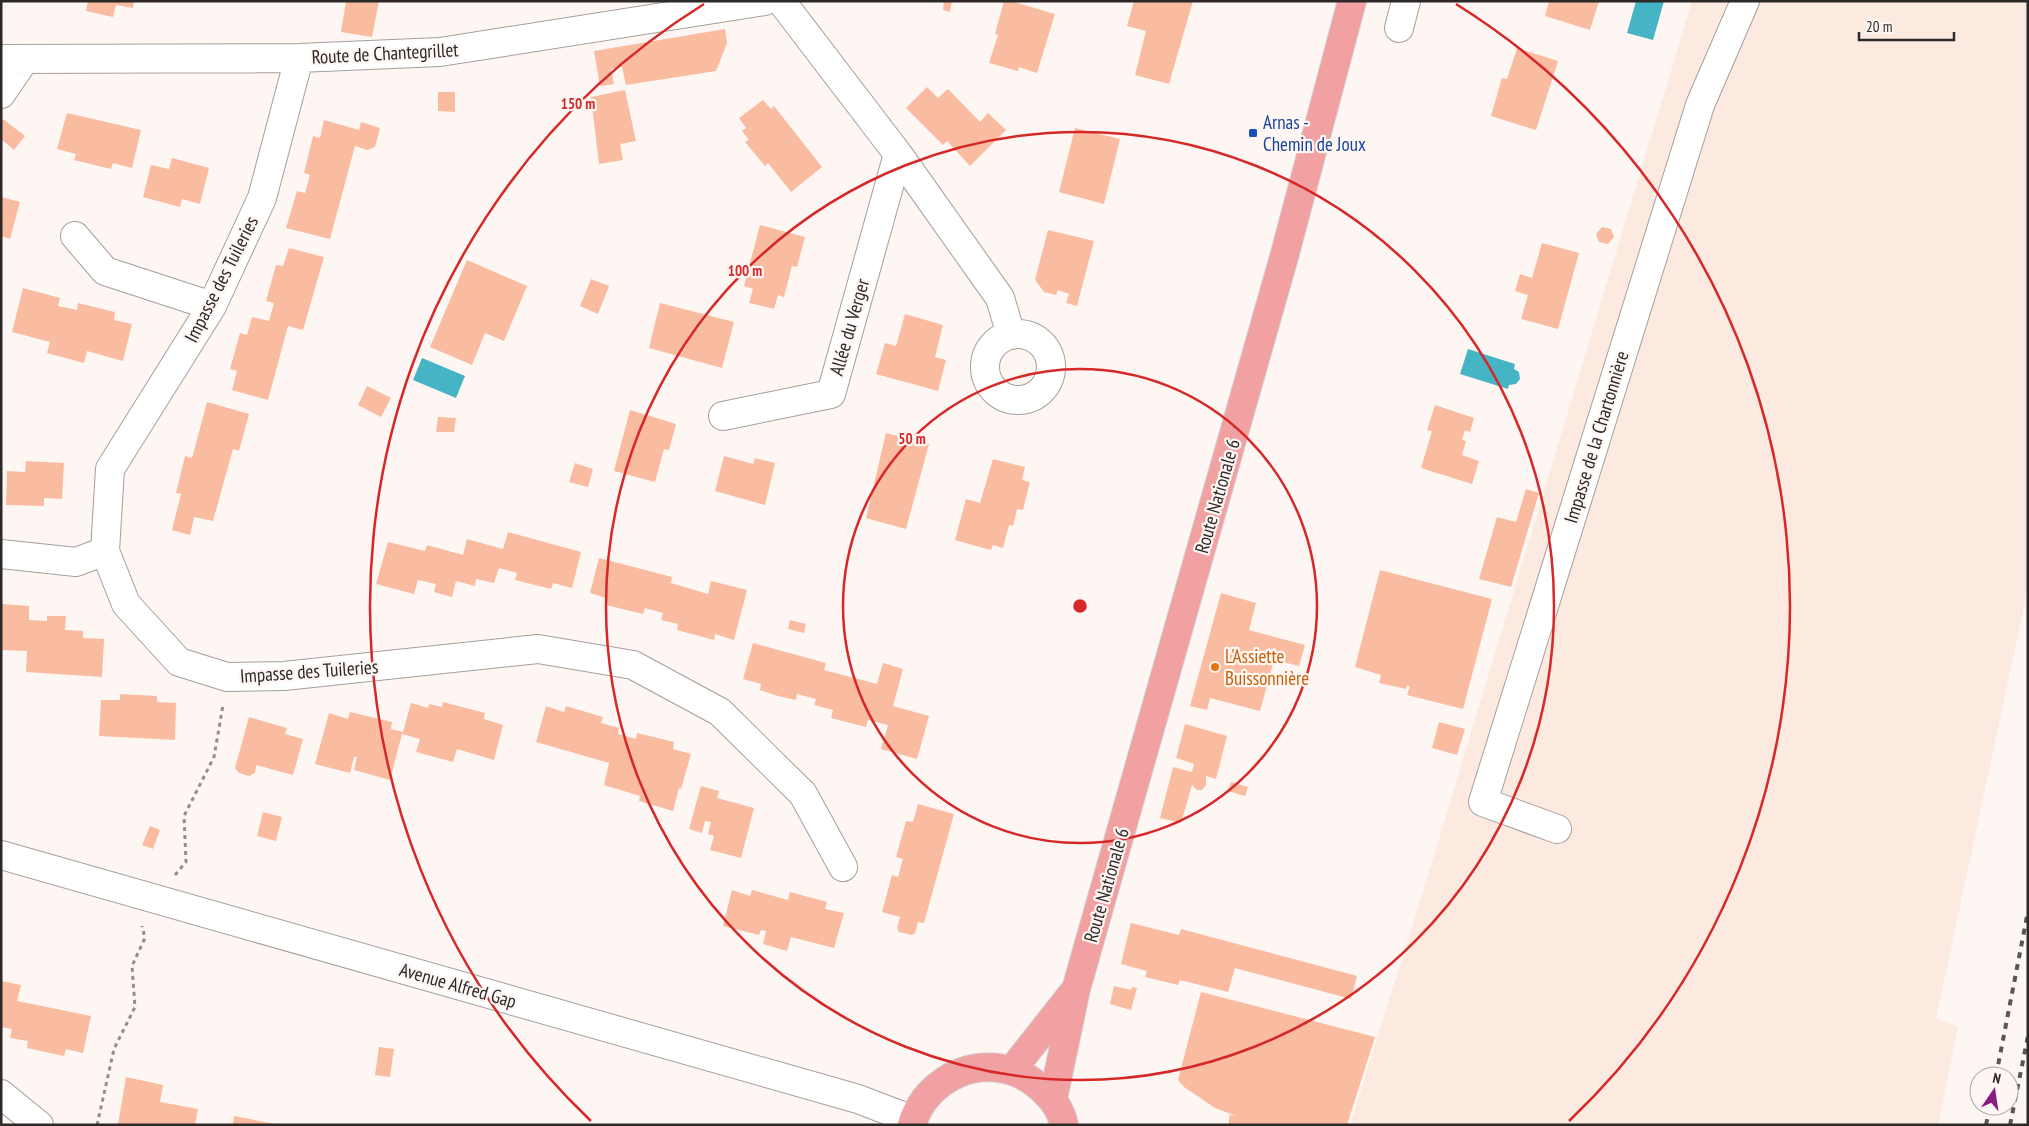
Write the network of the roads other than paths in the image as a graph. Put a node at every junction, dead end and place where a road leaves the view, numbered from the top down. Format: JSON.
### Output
{"nodes":[{"id":1,"x":766,"y":1,"type":"edge"},
{"id":2,"x":781,"y":1,"type":"edge"},
{"id":3,"x":1352,"y":1,"type":"edge"},
{"id":4,"x":1406,"y":1,"type":"edge"},
{"id":5,"x":1745,"y":1,"type":"edge"},
{"id":6,"x":1399,"y":28,"type":"dead end"},
{"id":7,"x":299,"y":58,"type":"junction"},
{"id":8,"x":13,"y":60,"type":"edge"},
{"id":9,"x":1,"y":94,"type":"edge"},
{"id":10,"x":898,"y":154,"type":"junction"},
{"id":11,"x":75,"y":236,"type":"dead end"},
{"id":12,"x":212,"y":306,"type":"junction"},
{"id":13,"x":1011,"y":335,"type":"dead end"},
{"id":14,"x":723,"y":416,"type":"dead end"},
{"id":15,"x":106,"y":551,"type":"junction"},
{"id":16,"x":1,"y":554,"type":"edge"},
{"id":17,"x":1557,"y":829,"type":"dead end"},
{"id":18,"x":1,"y":855,"type":"edge"},
{"id":19,"x":843,"y":867,"type":"dead end"},
{"id":20,"x":1076,"y":989,"type":"junction"},
{"id":21,"x":1012,"y":1070,"type":"junction"},
{"id":22,"x":1,"y":1094,"type":"edge"},
{"id":23,"x":1052,"y":1099,"type":"junction"},
{"id":24,"x":913,"y":1122,"type":"edge"},
{"id":25,"x":39,"y":1125,"type":"edge"},
{"id":26,"x":1064,"y":1125,"type":"edge"}],
"edges":[{"from":1,"to":7,"type":"street","name":"Route de Chantegrillet"},
{"from":2,"to":10,"type":"street"},
{"from":3,"to":20,"type":"main road","name":"Route Nationale 6"},
{"from":4,"to":6,"type":"street"},
{"from":5,"to":17,"type":"street","name":"Impasse de la Chartonnière"},
{"from":7,"to":8,"type":"street","name":"Route de Chantegrillet"},
{"from":7,"to":12,"type":"street","name":"Impasse des Tuileries"},
{"from":8,"to":9,"type":"street"},
{"from":10,"to":13,"type":"street"},
{"from":10,"to":14,"type":"street","name":"Allée du Verger"},
{"from":11,"to":12,"type":"street"},
{"from":12,"to":15,"type":"street","name":"Impasse des Tuileries"},
{"from":15,"to":16,"type":"street"},
{"from":15,"to":19,"type":"street","name":"Impasse des Tuileries"},
{"from":18,"to":24,"type":"street","name":"Avenue Alfred Gap"},
{"from":20,"to":21,"type":"main road","name":"Route Nationale 6"},
{"from":20,"to":23,"type":"main road","name":"Route Nationale 6"},
{"from":21,"to":23,"type":"main road"},
{"from":21,"to":24,"type":"main road"},
{"from":22,"to":25,"type":"street"},
{"from":23,"to":26,"type":"main road"}]}
